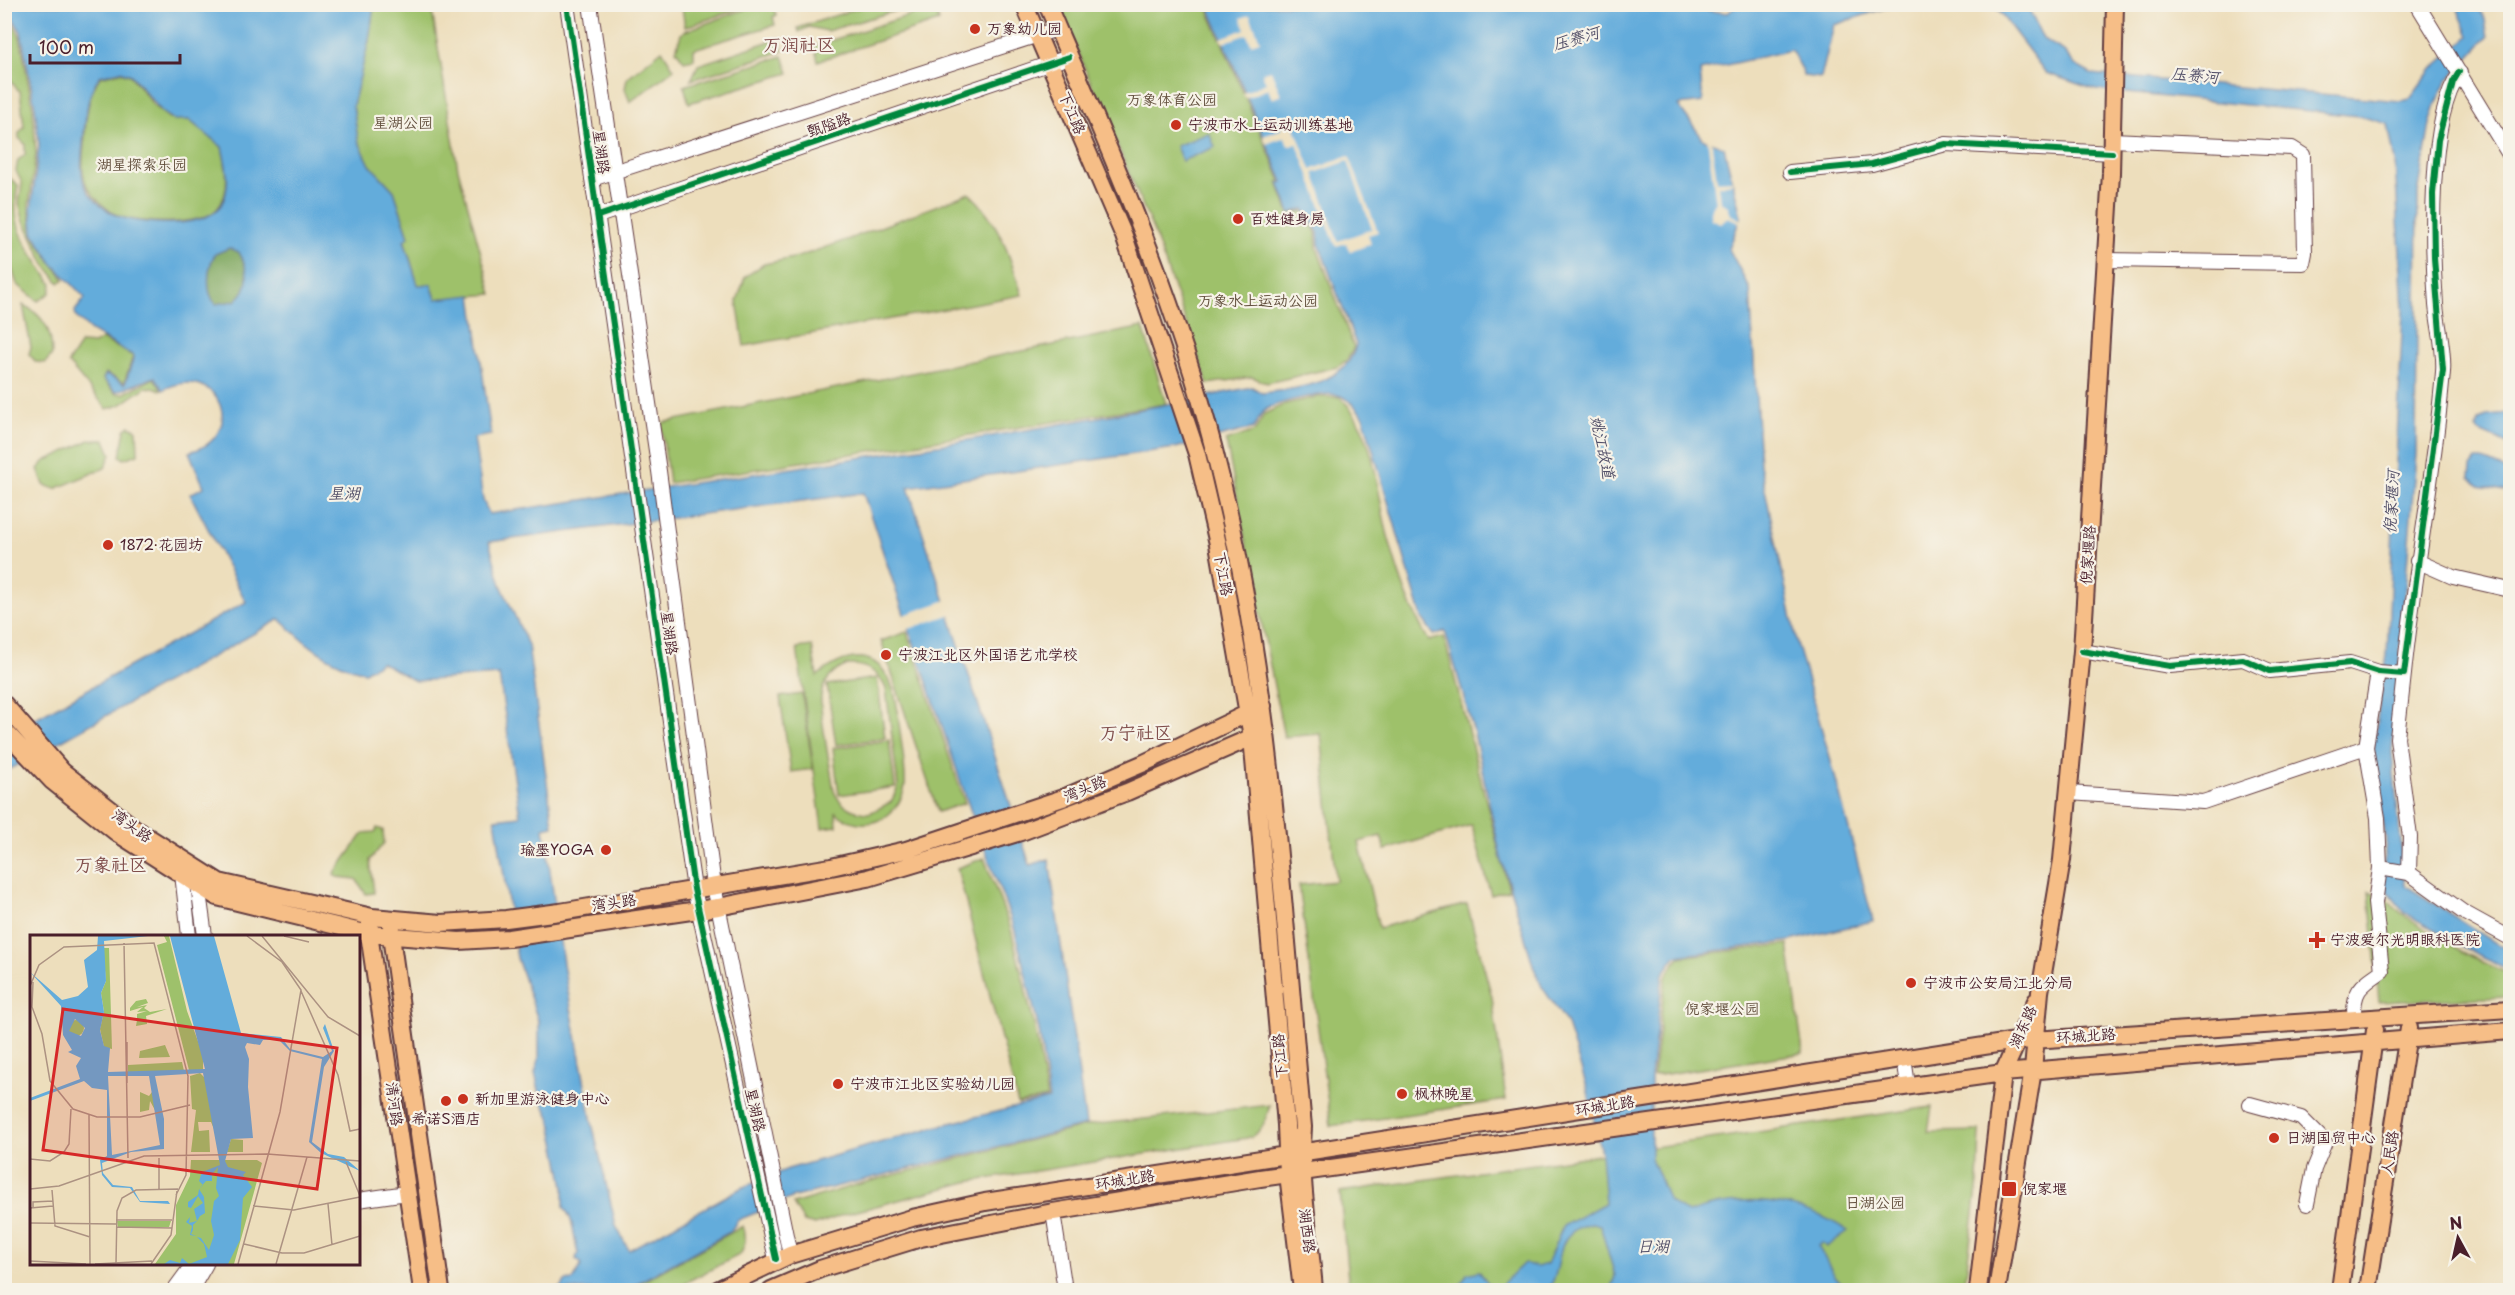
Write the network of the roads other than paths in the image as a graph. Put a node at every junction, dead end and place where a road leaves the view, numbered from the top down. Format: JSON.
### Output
{"nodes":[{"id":1,"x":567,"y":4,"type":"edge"},
{"id":2,"x":590,"y":4,"type":"edge"},
{"id":3,"x":1024,"y":4,"type":"edge"},
{"id":4,"x":1047,"y":4,"type":"edge"},
{"id":5,"x":2115,"y":4,"type":"edge"},
{"id":6,"x":2417,"y":4,"type":"edge"},
{"id":7,"x":1057,"y":29,"type":"junction"},
{"id":8,"x":1038,"y":35,"type":"junction"},
{"id":9,"x":1069,"y":57,"type":"junction"},
{"id":10,"x":1051,"y":63,"type":"junction"},
{"id":11,"x":2459,"y":72,"type":"junction"},
{"id":12,"x":2112,"y":147,"type":"junction"},
{"id":13,"x":2511,"y":156,"type":"edge"},
{"id":14,"x":615,"y":171,"type":"junction"},
{"id":15,"x":1790,"y":172,"type":"dead end"},
{"id":16,"x":592,"y":178,"type":"junction"},
{"id":17,"x":620,"y":208,"type":"junction"},
{"id":18,"x":598,"y":216,"type":"junction"},
{"id":19,"x":627,"y":253,"type":"junction"},
{"id":20,"x":603,"y":257,"type":"junction"},
{"id":21,"x":2106,"y":260,"type":"junction"},
{"id":22,"x":2417,"y":561,"type":"junction"},
{"id":23,"x":2511,"y":591,"type":"edge"},
{"id":24,"x":2082,"y":651,"type":"junction"},
{"id":25,"x":2378,"y":672,"type":"junction"},
{"id":26,"x":2403,"y":674,"type":"junction"},
{"id":27,"x":1256,"y":709,"type":"junction"},
{"id":28,"x":7,"y":717,"type":"edge"},
{"id":29,"x":1259,"y":734,"type":"junction"},
{"id":30,"x":2366,"y":747,"type":"junction"},
{"id":31,"x":40,"y":758,"type":"junction"},
{"id":32,"x":2069,"y":793,"type":"junction"},
{"id":33,"x":2381,"y":868,"type":"junction"},
{"id":34,"x":2409,"y":873,"type":"junction"},
{"id":35,"x":182,"y":874,"type":"junction"},
{"id":36,"x":198,"y":885,"type":"junction"},
{"id":37,"x":714,"y":886,"type":"junction"},
{"id":38,"x":694,"y":889,"type":"junction"},
{"id":39,"x":718,"y":907,"type":"junction"},
{"id":40,"x":698,"y":910,"type":"junction"},
{"id":41,"x":370,"y":926,"type":"junction"},
{"id":42,"x":391,"y":928,"type":"junction"},
{"id":43,"x":189,"y":935,"type":"edge"},
{"id":44,"x":205,"y":935,"type":"edge"},
{"id":45,"x":2511,"y":938,"type":"edge"},
{"id":46,"x":2040,"y":992,"type":"junction"},
{"id":47,"x":2511,"y":1009,"type":"edge"},
{"id":48,"x":2411,"y":1016,"type":"junction"},
{"id":49,"x":2376,"y":1017,"type":"junction"},
{"id":50,"x":2354,"y":1019,"type":"junction"},
{"id":51,"x":2511,"y":1031,"type":"edge"},
{"id":52,"x":2408,"y":1038,"type":"junction"},
{"id":53,"x":2036,"y":1039,"type":"junction"},
{"id":54,"x":2016,"y":1041,"type":"junction"},
{"id":55,"x":2373,"y":1041,"type":"junction"},
{"id":56,"x":1904,"y":1058,"type":"junction"},
{"id":57,"x":2033,"y":1070,"type":"junction"},
{"id":58,"x":2003,"y":1073,"type":"junction"},
{"id":59,"x":1908,"y":1085,"type":"junction"},
{"id":60,"x":2250,"y":1104,"type":"dead end"},
{"id":61,"x":1293,"y":1155,"type":"junction"},
{"id":62,"x":1294,"y":1173,"type":"junction"},
{"id":63,"x":407,"y":1193,"type":"junction"},
{"id":64,"x":360,"y":1200,"type":"edge"},
{"id":65,"x":2307,"y":1204,"type":"dead end"},
{"id":66,"x":1053,"y":1212,"type":"junction"},
{"id":67,"x":783,"y":1257,"type":"junction"},
{"id":68,"x":192,"y":1265,"type":"edge"},
{"id":69,"x":205,"y":1265,"type":"edge"},
{"id":70,"x":174,"y":1290,"type":"edge"},
{"id":71,"x":191,"y":1290,"type":"edge"},
{"id":72,"x":422,"y":1290,"type":"edge"},
{"id":73,"x":441,"y":1290,"type":"edge"},
{"id":74,"x":717,"y":1290,"type":"edge"},
{"id":75,"x":771,"y":1290,"type":"edge"},
{"id":76,"x":1065,"y":1290,"type":"edge"},
{"id":77,"x":1302,"y":1290,"type":"edge"},
{"id":78,"x":1314,"y":1290,"type":"edge"},
{"id":79,"x":1978,"y":1290,"type":"edge"},
{"id":80,"x":1997,"y":1290,"type":"edge"},
{"id":81,"x":2340,"y":1290,"type":"edge"},
{"id":82,"x":2368,"y":1290,"type":"edge"}],
"edges":[{"from":1,"to":16,"type":"street","name":"星湖路"},
{"from":2,"to":14,"type":"street","name":"星湖路"},
{"from":3,"to":8,"type":"main road","name":"下江路"},
{"from":4,"to":7,"type":"main road","name":"下江路"},
{"from":5,"to":12,"type":"main road","name":"倪家堰路"},
{"from":6,"to":11,"type":"street"},
{"from":7,"to":8,"type":"street","name":"甄隘路"},
{"from":7,"to":9,"type":"main road","name":"下江路"},
{"from":8,"to":10,"type":"main road","name":"下江路"},
{"from":8,"to":14,"type":"street","name":"甄隘路"},
{"from":9,"to":10,"type":"street","name":"甄隘路"},
{"from":9,"to":27,"type":"main road","name":"下江路"},
{"from":10,"to":17,"type":"street","name":"甄隘路"},
{"from":10,"to":27,"type":"main road","name":"下江路"},
{"from":11,"to":13,"type":"street"},
{"from":11,"to":22,"type":"street"},
{"from":12,"to":15,"type":"street"},
{"from":12,"to":21,"type":"main road","name":"倪家堰路"},
{"from":12,"to":21,"type":"street"},
{"from":14,"to":16,"type":"street","name":"甄隘路"},
{"from":14,"to":17,"type":"street","name":"星湖路"},
{"from":16,"to":18,"type":"street","name":"星湖路"},
{"from":17,"to":18,"type":"street","name":"甄隘路"},
{"from":17,"to":19,"type":"street","name":"星湖路"},
{"from":18,"to":20,"type":"street","name":"星湖路"},
{"from":19,"to":20,"type":"street"},
{"from":19,"to":37,"type":"street","name":"星湖路"},
{"from":20,"to":38,"type":"street","name":"星湖路"},
{"from":21,"to":24,"type":"main road","name":"倪家堰路"},
{"from":22,"to":23,"type":"street"},
{"from":22,"to":26,"type":"street"},
{"from":24,"to":25,"type":"street"},
{"from":24,"to":32,"type":"main road","name":"倪家堰路"},
{"from":25,"to":26,"type":"street"},
{"from":25,"to":30,"type":"street"},
{"from":26,"to":34,"type":"street"},
{"from":27,"to":29,"type":"main road","name":"下江路"},
{"from":27,"to":37,"type":"main road","name":"湾头路"},
{"from":28,"to":31,"type":"main road","name":"湾头路"},
{"from":29,"to":39,"type":"main road","name":"湾头路"},
{"from":29,"to":61,"type":"main road","name":"下江路"},
{"from":30,"to":32,"type":"street"},
{"from":30,"to":33,"type":"street"},
{"from":31,"to":35,"type":"main road","name":"湾头路"},
{"from":31,"to":41,"type":"main road","name":"湾头路"},
{"from":32,"to":46,"type":"main road","name":"倪家堰路"},
{"from":33,"to":34,"type":"street"},
{"from":33,"to":50,"type":"street"},
{"from":34,"to":45,"type":"street"},
{"from":35,"to":36,"type":"main road","name":"湾头路"},
{"from":35,"to":43,"type":"street"},
{"from":36,"to":41,"type":"main road","name":"湾头路"},
{"from":36,"to":44,"type":"street"},
{"from":37,"to":38,"type":"main road","name":"湾头路"},
{"from":37,"to":39,"type":"street","name":"星湖路"},
{"from":38,"to":40,"type":"street","name":"星湖路"},
{"from":38,"to":42,"type":"main road","name":"湾头路"},
{"from":39,"to":40,"type":"main road","name":"湾头路"},
{"from":39,"to":67,"type":"street","name":"星湖路"},
{"from":40,"to":42,"type":"main road","name":"湾头路"},
{"from":40,"to":67,"type":"street","name":"星湖路"},
{"from":41,"to":42,"type":"main road","name":"湾头路"},
{"from":41,"to":63,"type":"main road","name":"清河路"},
{"from":42,"to":73,"type":"main road","name":"清河路"},
{"from":46,"to":53,"type":"main road","name":"湖东路"},
{"from":46,"to":54,"type":"main road","name":"湖东路"},
{"from":47,"to":48,"type":"main road","name":"环城北路"},
{"from":48,"to":49,"type":"main road","name":"环城北路"},
{"from":48,"to":52,"type":"main road","name":"人民路"},
{"from":49,"to":50,"type":"main road","name":"环城北路"},
{"from":49,"to":55,"type":"main road","name":"人民路"},
{"from":50,"to":53,"type":"main road","name":"环城北路"},
{"from":51,"to":52,"type":"main road","name":"环城北路"},
{"from":52,"to":55,"type":"main road","name":"环城北路"},
{"from":52,"to":82,"type":"main road","name":"人民路"},
{"from":53,"to":54,"type":"main road","name":"环城北路"},
{"from":53,"to":57,"type":"main road","name":"湖东路"},
{"from":54,"to":56,"type":"main road","name":"环城北路"},
{"from":54,"to":58,"type":"main road","name":"湖东路"},
{"from":55,"to":57,"type":"main road","name":"环城北路"},
{"from":55,"to":81,"type":"main road","name":"人民路"},
{"from":56,"to":59,"type":"street"},
{"from":56,"to":61,"type":"main road","name":"环城北路"},
{"from":57,"to":58,"type":"main road","name":"环城北路"},
{"from":57,"to":80,"type":"main road","name":"湖东路"},
{"from":58,"to":59,"type":"main road","name":"环城北路"},
{"from":58,"to":79,"type":"main road","name":"湖东路"},
{"from":59,"to":62,"type":"main road","name":"环城北路"},
{"from":60,"to":65,"type":"street"},
{"from":61,"to":62,"type":"main road","name":"下江路"},
{"from":61,"to":67,"type":"main road","name":"环城北路"},
{"from":62,"to":66,"type":"main road","name":"环城北路"},
{"from":62,"to":77,"type":"main road","name":"湖西路"},
{"from":62,"to":78,"type":"main road","name":"湖西路"},
{"from":63,"to":64,"type":"street"},
{"from":63,"to":72,"type":"main road","name":"清河路"},
{"from":66,"to":75,"type":"main road","name":"环城北路"},
{"from":66,"to":76,"type":"street"},
{"from":67,"to":74,"type":"main road","name":"环城北路"},
{"from":68,"to":70,"type":"street"},
{"from":69,"to":71,"type":"street"}]}
